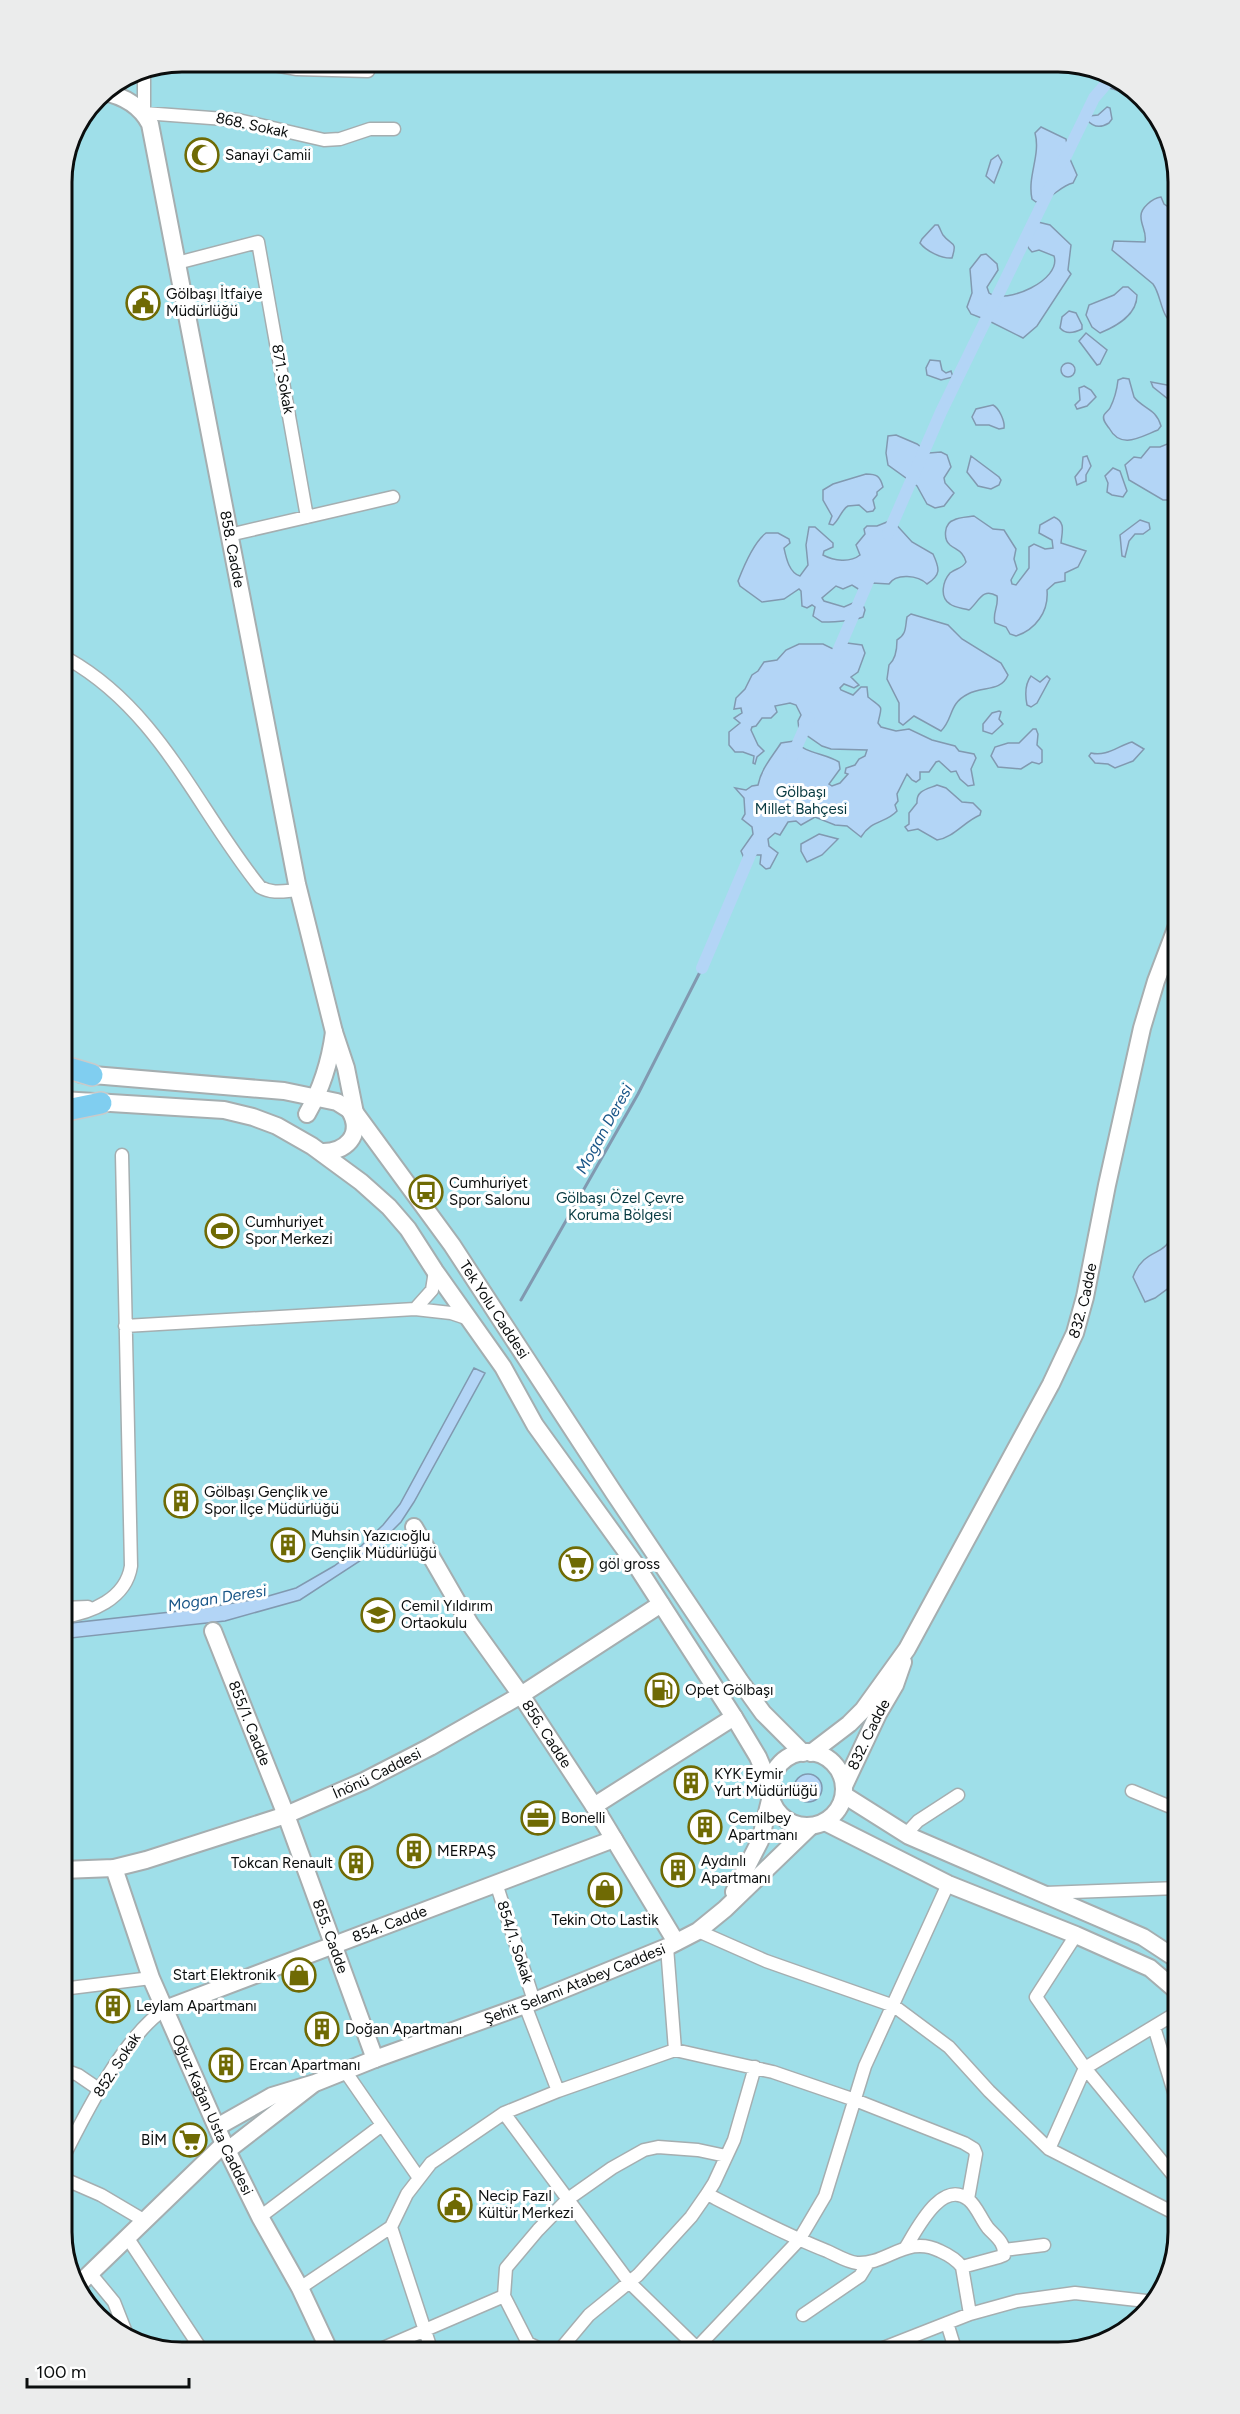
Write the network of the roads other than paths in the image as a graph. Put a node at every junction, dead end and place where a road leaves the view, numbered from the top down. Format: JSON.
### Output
{"nodes":[{"id":1,"x":144,"y":79,"type":"edge"},
{"id":2,"x":114,"y":96,"type":"edge"},
{"id":3,"x":144,"y":112,"type":"junction"},
{"id":4,"x":394,"y":129,"type":"dead end"},
{"id":5,"x":177,"y":263,"type":"junction"},
{"id":6,"x":393,"y":497,"type":"dead end"},
{"id":7,"x":307,"y":517,"type":"junction"},
{"id":8,"x":229,"y":535,"type":"junction"},
{"id":9,"x":72,"y":661,"type":"edge"},
{"id":10,"x":298,"y":890,"type":"junction"},
{"id":11,"x":1168,"y":951,"type":"edge"},
{"id":12,"x":334,"y":1032,"type":"junction"},
{"id":13,"x":72,"y":1069,"type":"edge"},
{"id":14,"x":72,"y":1074,"type":"edge"},
{"id":15,"x":92,"y":1075,"type":"junction"},
{"id":16,"x":72,"y":1101,"type":"edge"},
{"id":17,"x":101,"y":1103,"type":"junction"},
{"id":18,"x":72,"y":1109,"type":"edge"},
{"id":19,"x":341,"y":1109,"type":"junction"},
{"id":20,"x":316,"y":1149,"type":"junction"},
{"id":21,"x":122,"y":1155,"type":"dead end"},
{"id":22,"x":435,"y":1271,"type":"junction"},
{"id":23,"x":415,"y":1309,"type":"junction"},
{"id":24,"x":469,"y":1319,"type":"junction"},
{"id":25,"x":125,"y":1326,"type":"junction"},
{"id":26,"x":414,"y":1527,"type":"dead end"},
{"id":27,"x":661,"y":1604,"type":"junction"},
{"id":28,"x":95,"y":1607,"type":"junction"},
{"id":29,"x":72,"y":1608,"type":"edge"},
{"id":30,"x":72,"y":1615,"type":"edge"},
{"id":31,"x":213,"y":1631,"type":"dead end"},
{"id":32,"x":907,"y":1649,"type":"junction"},
{"id":33,"x":521,"y":1695,"type":"junction"},
{"id":34,"x":734,"y":1717,"type":"junction"},
{"id":35,"x":807,"y":1753,"type":"junction"},
{"id":36,"x":770,"y":1791,"type":"junction"},
{"id":37,"x":844,"y":1791,"type":"junction"},
{"id":38,"x":1132,"y":1791,"type":"dead end"},
{"id":39,"x":958,"y":1795,"type":"dead end"},
{"id":40,"x":594,"y":1806,"type":"junction"},
{"id":41,"x":1168,"y":1806,"type":"edge"},
{"id":42,"x":286,"y":1815,"type":"junction"},
{"id":43,"x":818,"y":1824,"type":"junction"},
{"id":44,"x":906,"y":1834,"type":"junction"},
{"id":45,"x":614,"y":1839,"type":"junction"},
{"id":46,"x":114,"y":1868,"type":"junction"},
{"id":47,"x":72,"y":1870,"type":"edge"},
{"id":48,"x":496,"y":1884,"type":"junction"},
{"id":49,"x":948,"y":1884,"type":"junction"},
{"id":50,"x":1168,"y":1888,"type":"edge"},
{"id":51,"x":1044,"y":1893,"type":"junction"},
{"id":52,"x":725,"y":1909,"type":"junction"},
{"id":53,"x":698,"y":1931,"type":"junction"},
{"id":54,"x":1076,"y":1935,"type":"junction"},
{"id":55,"x":333,"y":1945,"type":"junction"},
{"id":56,"x":671,"y":1945,"type":"junction"},
{"id":57,"x":1168,"y":1953,"type":"edge"},
{"id":58,"x":151,"y":1978,"type":"junction"},
{"id":59,"x":1168,"y":1983,"type":"edge"},
{"id":60,"x":72,"y":1988,"type":"edge"},
{"id":61,"x":530,"y":2003,"type":"junction"},
{"id":62,"x":894,"y":2006,"type":"junction"},
{"id":63,"x":165,"y":2009,"type":"junction"},
{"id":64,"x":1168,"y":2019,"type":"edge"},
{"id":65,"x":1154,"y":2027,"type":"junction"},
{"id":66,"x":675,"y":2050,"type":"junction"},
{"id":67,"x":375,"y":2059,"type":"junction"},
{"id":68,"x":755,"y":2067,"type":"junction"},
{"id":69,"x":1085,"y":2068,"type":"junction"},
{"id":70,"x":1168,"y":2071,"type":"edge"},
{"id":71,"x":345,"y":2072,"type":"junction"},
{"id":72,"x":72,"y":2073,"type":"edge"},
{"id":73,"x":315,"y":2083,"type":"junction"},
{"id":74,"x":100,"y":2090,"type":"junction"},
{"id":75,"x":558,"y":2091,"type":"junction"},
{"id":76,"x":855,"y":2100,"type":"junction"},
{"id":77,"x":504,"y":2113,"type":"junction"},
{"id":78,"x":382,"y":2125,"type":"junction"},
{"id":79,"x":217,"y":2127,"type":"junction"},
{"id":80,"x":72,"y":2142,"type":"edge"},
{"id":81,"x":226,"y":2147,"type":"junction"},
{"id":82,"x":1049,"y":2149,"type":"junction"},
{"id":83,"x":726,"y":2157,"type":"junction"},
{"id":84,"x":1168,"y":2168,"type":"edge"},
{"id":85,"x":419,"y":2178,"type":"junction"},
{"id":86,"x":72,"y":2182,"type":"edge"},
{"id":87,"x":707,"y":2194,"type":"junction"},
{"id":88,"x":568,"y":2199,"type":"junction"},
{"id":89,"x":968,"y":2199,"type":"junction"},
{"id":90,"x":1168,"y":2209,"type":"edge"},
{"id":91,"x":260,"y":2217,"type":"junction"},
{"id":92,"x":145,"y":2220,"type":"junction"},
{"id":93,"x":391,"y":2228,"type":"junction"},
{"id":94,"x":128,"y":2237,"type":"junction"},
{"id":95,"x":799,"y":2240,"type":"junction"},
{"id":96,"x":1044,"y":2245,"type":"dead end"},
{"id":97,"x":906,"y":2247,"type":"junction"},
{"id":98,"x":1004,"y":2250,"type":"junction"},
{"id":99,"x":868,"y":2263,"type":"junction"},
{"id":100,"x":962,"y":2267,"type":"junction"},
{"id":101,"x":90,"y":2273,"type":"junction"},
{"id":102,"x":83,"y":2280,"type":"edge"},
{"id":103,"x":629,"y":2282,"type":"junction"},
{"id":104,"x":300,"y":2288,"type":"junction"},
{"id":105,"x":504,"y":2296,"type":"junction"},
{"id":106,"x":1144,"y":2301,"type":"edge"},
{"id":107,"x":970,"y":2314,"type":"junction"},
{"id":108,"x":803,"y":2315,"type":"dead end"},
{"id":109,"x":947,"y":2323,"type":"junction"},
{"id":110,"x":123,"y":2324,"type":"edge"},
{"id":111,"x":426,"y":2331,"type":"junction"},
{"id":112,"x":196,"y":2342,"type":"edge"},
{"id":113,"x":325,"y":2342,"type":"edge"},
{"id":114,"x":399,"y":2342,"type":"edge"},
{"id":115,"x":429,"y":2342,"type":"edge"},
{"id":116,"x":527,"y":2342,"type":"edge"},
{"id":117,"x":567,"y":2342,"type":"edge"},
{"id":118,"x":688,"y":2342,"type":"edge"},
{"id":119,"x":705,"y":2342,"type":"edge"},
{"id":120,"x":899,"y":2342,"type":"edge"},
{"id":121,"x":953,"y":2342,"type":"edge"}],
"edges":[{"from":1,"to":3,"type":"street"},
{"from":2,"to":3,"type":"street"},
{"from":3,"to":4,"type":"street","name":"868. Sokak"},
{"from":3,"to":5,"type":"street","name":"858. Cadde"},
{"from":5,"to":7,"type":"street","name":"871. Sokak"},
{"from":5,"to":8,"type":"street","name":"858. Cadde"},
{"from":6,"to":7,"type":"street"},
{"from":7,"to":8,"type":"street"},
{"from":8,"to":10,"type":"street","name":"858. Cadde"},
{"from":9,"to":10,"type":"street"},
{"from":10,"to":12,"type":"street","name":"858. Cadde"},
{"from":11,"to":32,"type":"street","name":"832. Cadde"},
{"from":12,"to":19,"type":"street","name":"858. Cadde"},
{"from":12,"to":19,"type":"street","name":"858. Cadde"},
{"from":13,"to":15,"type":"highway"},
{"from":14,"to":15,"type":"street"},
{"from":15,"to":19,"type":"street"},
{"from":16,"to":17,"type":"street","name":"Tek Yolu Caddesi"},
{"from":17,"to":18,"type":"highway"},
{"from":17,"to":20,"type":"street","name":"Tek Yolu Caddesi"},
{"from":19,"to":20,"type":"street"},
{"from":19,"to":20,"type":"street"},
{"from":19,"to":35,"type":"street","name":"Tek Yolu Caddesi"},
{"from":20,"to":22,"type":"street","name":"Tek Yolu Caddesi"},
{"from":21,"to":25,"type":"street"},
{"from":22,"to":23,"type":"street"},
{"from":22,"to":24,"type":"street","name":"Tek Yolu Caddesi"},
{"from":23,"to":24,"type":"street"},
{"from":23,"to":25,"type":"street"},
{"from":24,"to":27,"type":"street","name":"Tek Yolu Caddesi"},
{"from":25,"to":28,"type":"street"},
{"from":26,"to":33,"type":"street","name":"856. Cadde"},
{"from":27,"to":33,"type":"street","name":"İnönü Caddesi"},
{"from":27,"to":34,"type":"street","name":"Tek Yolu Caddesi"},
{"from":28,"to":29,"type":"street"},
{"from":28,"to":30,"type":"street"},
{"from":31,"to":42,"type":"street","name":"855/1. Cadde"},
{"from":32,"to":35,"type":"street","name":"832. Cadde"},
{"from":32,"to":37,"type":"street","name":"832. Cadde"},
{"from":33,"to":40,"type":"street","name":"856. Cadde"},
{"from":33,"to":42,"type":"street","name":"İnönü Caddesi"},
{"from":34,"to":36,"type":"street","name":"Tek Yolu Caddesi"},
{"from":34,"to":40,"type":"street"},
{"from":35,"to":36,"type":"street"},
{"from":35,"to":37,"type":"street"},
{"from":36,"to":43,"type":"street"},
{"from":36,"to":52,"type":"street","name":"Şehit Selami Atabey Caddesi"},
{"from":37,"to":43,"type":"street"},
{"from":37,"to":44,"type":"street"},
{"from":38,"to":41,"type":"street"},
{"from":39,"to":44,"type":"street"},
{"from":40,"to":45,"type":"street","name":"856. Cadde"},
{"from":42,"to":46,"type":"street","name":"İnönü Caddesi"},
{"from":42,"to":55,"type":"street","name":"855. Cadde"},
{"from":43,"to":49,"type":"street"},
{"from":43,"to":52,"type":"street","name":"Şehit Selami Atabey Caddesi"},
{"from":44,"to":51,"type":"street"},
{"from":45,"to":48,"type":"street","name":"854. Cadde"},
{"from":45,"to":56,"type":"street","name":"856. Cadde"},
{"from":46,"to":47,"type":"street","name":"İnönü Caddesi"},
{"from":46,"to":58,"type":"street","name":"Oğuz Kağan Usta Caddesi"},
{"from":48,"to":55,"type":"street","name":"854. Cadde"},
{"from":48,"to":61,"type":"street","name":"854/1. Sokak"},
{"from":49,"to":54,"type":"street"},
{"from":49,"to":62,"type":"street"},
{"from":50,"to":51,"type":"street"},
{"from":51,"to":57,"type":"street"},
{"from":52,"to":53,"type":"street","name":"Şehit Selami Atabey Caddesi"},
{"from":53,"to":56,"type":"street","name":"Şehit Selami Atabey Caddesi"},
{"from":53,"to":62,"type":"street"},
{"from":54,"to":59,"type":"street"},
{"from":54,"to":69,"type":"street"},
{"from":55,"to":63,"type":"street","name":"854. Cadde"},
{"from":55,"to":67,"type":"street","name":"855. Cadde"},
{"from":56,"to":61,"type":"street","name":"Şehit Selami Atabey Caddesi"},
{"from":56,"to":66,"type":"street"},
{"from":58,"to":60,"type":"street"},
{"from":58,"to":63,"type":"street","name":"Oğuz Kağan Usta Caddesi"},
{"from":61,"to":67,"type":"street","name":"Şehit Selami Atabey Caddesi"},
{"from":61,"to":75,"type":"street","name":"854/1. Sokak"},
{"from":62,"to":76,"type":"street"},
{"from":62,"to":82,"type":"street"},
{"from":63,"to":74,"type":"street","name":"852. Sokak"},
{"from":63,"to":79,"type":"street","name":"Oğuz Kağan Usta Caddesi"},
{"from":64,"to":65,"type":"street"},
{"from":65,"to":69,"type":"street"},
{"from":65,"to":70,"type":"street"},
{"from":66,"to":68,"type":"street"},
{"from":66,"to":75,"type":"street"},
{"from":67,"to":71,"type":"street","name":"Şehit Selami Atabey Caddesi"},
{"from":68,"to":76,"type":"street"},
{"from":68,"to":83,"type":"street"},
{"from":69,"to":82,"type":"street"},
{"from":69,"to":84,"type":"street"},
{"from":71,"to":73,"type":"street","name":"Şehit Selami Atabey Caddesi"},
{"from":71,"to":78,"type":"street"},
{"from":72,"to":74,"type":"street"},
{"from":73,"to":79,"type":"street","name":"Şehit Selami Atabey Caddesi"},
{"from":73,"to":81,"type":"street","name":"Şehit Selami Atabey Caddesi"},
{"from":74,"to":80,"type":"street","name":"852. Sokak"},
{"from":75,"to":77,"type":"street"},
{"from":76,"to":89,"type":"street"},
{"from":76,"to":95,"type":"street"},
{"from":77,"to":85,"type":"street"},
{"from":77,"to":88,"type":"street"},
{"from":78,"to":85,"type":"street"},
{"from":78,"to":91,"type":"street"},
{"from":79,"to":81,"type":"street","name":"Oğuz Kağan Usta Caddesi"},
{"from":81,"to":91,"type":"street","name":"Oğuz Kağan Usta Caddesi"},
{"from":81,"to":92,"type":"street","name":"Şehit Selami Atabey Caddesi"},
{"from":82,"to":90,"type":"street"},
{"from":83,"to":87,"type":"street"},
{"from":83,"to":88,"type":"street"},
{"from":85,"to":93,"type":"street"},
{"from":86,"to":92,"type":"street"},
{"from":87,"to":95,"type":"street"},
{"from":87,"to":103,"type":"street"},
{"from":88,"to":103,"type":"street"},
{"from":88,"to":105,"type":"street"},
{"from":89,"to":97,"type":"street"},
{"from":89,"to":98,"type":"street"},
{"from":91,"to":104,"type":"street","name":"Oğuz Kağan Usta Caddesi"},
{"from":92,"to":94,"type":"street","name":"Şehit Selami Atabey Caddesi"},
{"from":93,"to":104,"type":"street"},
{"from":93,"to":111,"type":"street"},
{"from":94,"to":101,"type":"street","name":"Şehit Selami Atabey Caddesi"},
{"from":94,"to":112,"type":"street"},
{"from":95,"to":99,"type":"street"},
{"from":95,"to":119,"type":"street"},
{"from":96,"to":98,"type":"street"},
{"from":97,"to":99,"type":"street"},
{"from":97,"to":100,"type":"street"},
{"from":98,"to":100,"type":"street"},
{"from":99,"to":108,"type":"street"},
{"from":100,"to":107,"type":"street"},
{"from":101,"to":102,"type":"street","name":"Şehit Selami Atabey Caddesi"},
{"from":101,"to":110,"type":"street"},
{"from":103,"to":117,"type":"street"},
{"from":103,"to":118,"type":"street"},
{"from":104,"to":113,"type":"street","name":"Oğuz Kağan Usta Caddesi"},
{"from":105,"to":111,"type":"street"},
{"from":105,"to":116,"type":"street"},
{"from":106,"to":107,"type":"street"},
{"from":107,"to":109,"type":"street"},
{"from":109,"to":120,"type":"street"},
{"from":109,"to":121,"type":"street"},
{"from":111,"to":114,"type":"street"},
{"from":111,"to":115,"type":"street"}]}
